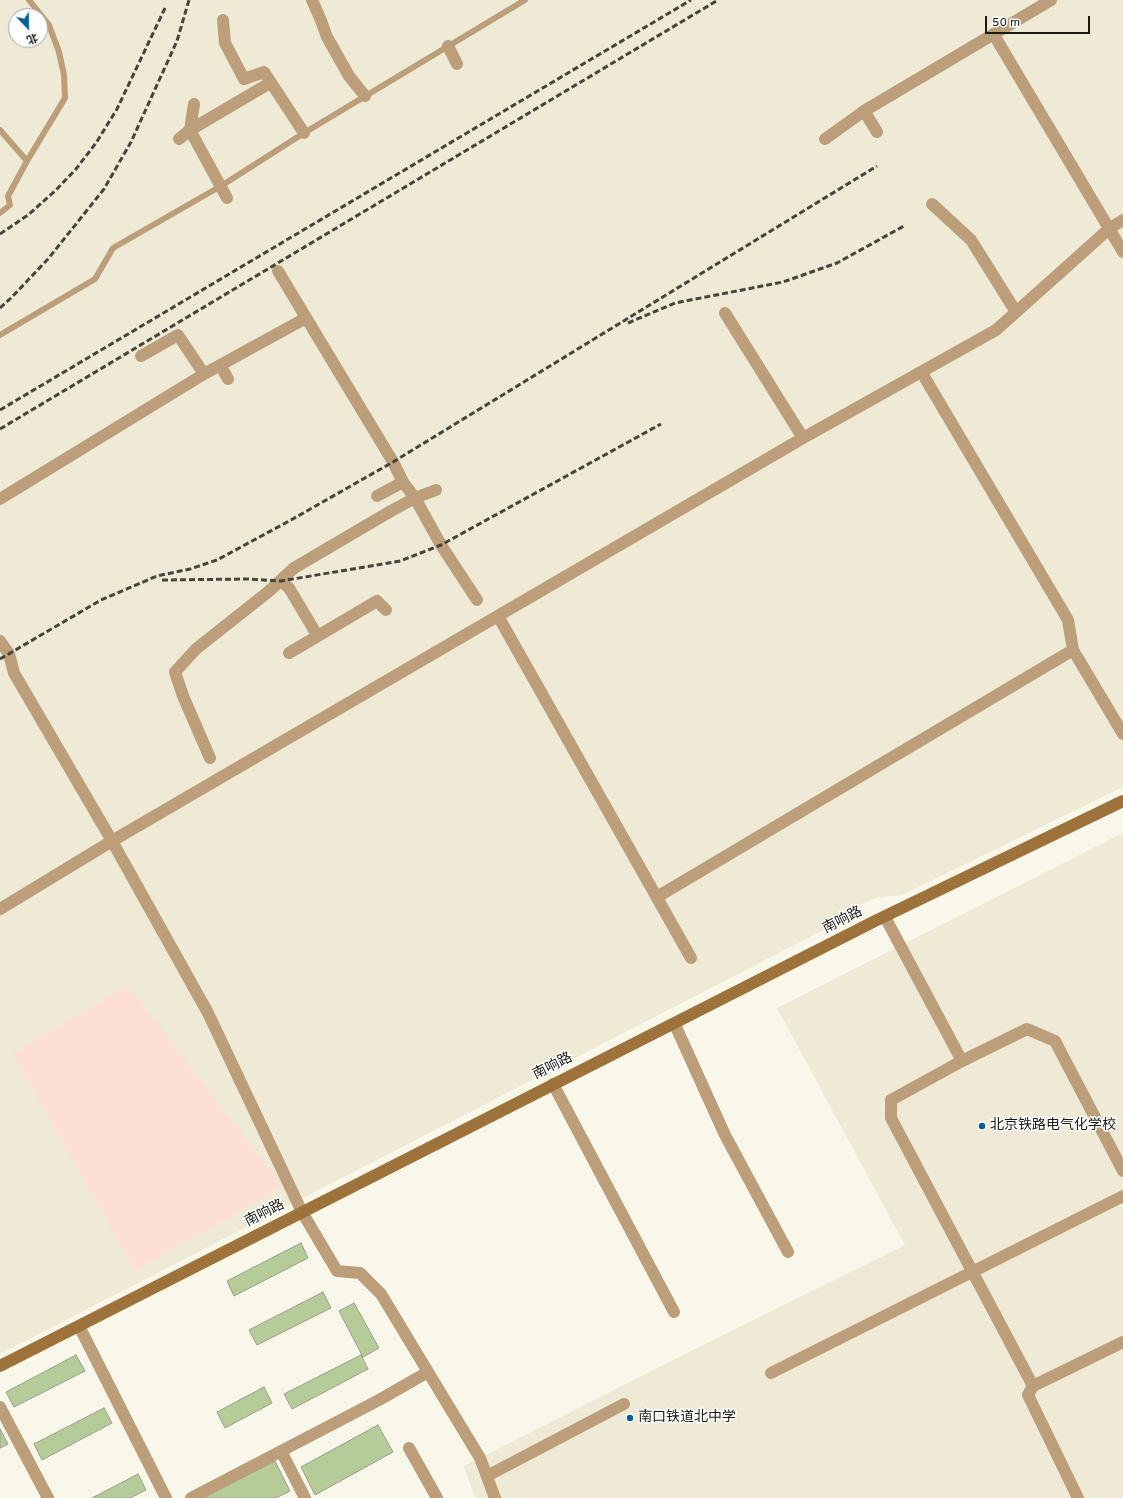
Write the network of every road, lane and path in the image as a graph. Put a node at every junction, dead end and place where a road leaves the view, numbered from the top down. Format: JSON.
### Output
{"nodes":[{"id":1,"x":29,"y":0,"type":"edge"},
{"id":2,"x":312,"y":0,"type":"edge"},
{"id":3,"x":525,"y":0,"type":"edge"},
{"id":4,"x":1051,"y":0,"type":"edge"},
{"id":5,"x":223,"y":20,"type":"dead end"},
{"id":6,"x":994,"y":35,"type":"junction"},
{"id":7,"x":448,"y":46,"type":"junction"},
{"id":8,"x":457,"y":64,"type":"dead end"},
{"id":9,"x":270,"y":82,"type":"junction"},
{"id":10,"x":365,"y":96,"type":"junction"},
{"id":11,"x":194,"y":104,"type":"dead end"},
{"id":12,"x":864,"y":111,"type":"junction"},
{"id":13,"x":0,"y":130,"type":"edge"},
{"id":14,"x":190,"y":130,"type":"junction"},
{"id":15,"x":877,"y":132,"type":"dead end"},
{"id":16,"x":304,"y":133,"type":"junction"},
{"id":17,"x":180,"y":139,"type":"dead end"},
{"id":18,"x":825,"y":139,"type":"dead end"},
{"id":19,"x":27,"y":160,"type":"junction"},
{"id":20,"x":221,"y":186,"type":"junction"},
{"id":21,"x":227,"y":198,"type":"dead end"},
{"id":22,"x":932,"y":204,"type":"dead end"},
{"id":23,"x":0,"y":213,"type":"edge"},
{"id":24,"x":1123,"y":220,"type":"edge"},
{"id":25,"x":1110,"y":228,"type":"junction"},
{"id":26,"x":1123,"y":252,"type":"edge"},
{"id":27,"x":278,"y":271,"type":"dead end"},
{"id":28,"x":1016,"y":312,"type":"junction"},
{"id":29,"x":725,"y":313,"type":"dead end"},
{"id":30,"x":306,"y":318,"type":"junction"},
{"id":31,"x":0,"y":335,"type":"edge"},
{"id":32,"x":141,"y":356,"type":"dead end"},
{"id":33,"x":220,"y":365,"type":"junction"},
{"id":34,"x":922,"y":373,"type":"junction"},
{"id":35,"x":204,"y":374,"type":"junction"},
{"id":36,"x":228,"y":379,"type":"dead end"},
{"id":37,"x":803,"y":438,"type":"junction"},
{"id":38,"x":403,"y":482,"type":"junction"},
{"id":39,"x":436,"y":490,"type":"dead end"},
{"id":40,"x":377,"y":496,"type":"dead end"},
{"id":41,"x":415,"y":498,"type":"junction"},
{"id":42,"x":0,"y":499,"type":"edge"},
{"id":43,"x":281,"y":581,"type":"junction"},
{"id":44,"x":477,"y":600,"type":"dead end"},
{"id":45,"x":386,"y":610,"type":"dead end"},
{"id":46,"x":498,"y":616,"type":"junction"},
{"id":47,"x":317,"y":635,"type":"junction"},
{"id":48,"x":0,"y":641,"type":"edge"},
{"id":49,"x":1073,"y":650,"type":"junction"},
{"id":50,"x":289,"y":653,"type":"dead end"},
{"id":51,"x":1123,"y":734,"type":"edge"},
{"id":52,"x":210,"y":758,"type":"dead end"},
{"id":53,"x":1123,"y":801,"type":"edge"},
{"id":54,"x":112,"y":841,"type":"junction"},
{"id":55,"x":657,"y":897,"type":"junction"},
{"id":56,"x":0,"y":909,"type":"edge"},
{"id":57,"x":885,"y":917,"type":"junction"},
{"id":58,"x":691,"y":958,"type":"dead end"},
{"id":59,"x":676,"y":1027,"type":"dead end"},
{"id":60,"x":962,"y":1061,"type":"junction"},
{"id":61,"x":553,"y":1084,"type":"junction"},
{"id":62,"x":1123,"y":1171,"type":"edge"},
{"id":63,"x":1123,"y":1196,"type":"edge"},
{"id":64,"x":302,"y":1212,"type":"junction"},
{"id":65,"x":788,"y":1252,"type":"dead end"},
{"id":66,"x":972,"y":1272,"type":"junction"},
{"id":67,"x":674,"y":1312,"type":"dead end"},
{"id":68,"x":79,"y":1326,"type":"junction"},
{"id":69,"x":1123,"y":1342,"type":"edge"},
{"id":70,"x":0,"y":1366,"type":"edge"},
{"id":71,"x":428,"y":1372,"type":"junction"},
{"id":72,"x":771,"y":1372,"type":"dead end"},
{"id":73,"x":1033,"y":1386,"type":"junction"},
{"id":74,"x":624,"y":1404,"type":"dead end"},
{"id":75,"x":0,"y":1407,"type":"edge"},
{"id":76,"x":409,"y":1448,"type":"dead end"},
{"id":77,"x":281,"y":1451,"type":"junction"},
{"id":78,"x":487,"y":1476,"type":"junction"},
{"id":79,"x":48,"y":1498,"type":"edge"},
{"id":80,"x":166,"y":1498,"type":"edge"},
{"id":81,"x":191,"y":1498,"type":"edge"},
{"id":82,"x":305,"y":1498,"type":"edge"},
{"id":83,"x":437,"y":1498,"type":"edge"},
{"id":84,"x":496,"y":1498,"type":"edge"},
{"id":85,"x":1078,"y":1498,"type":"edge"}],
"edges":[{"from":1,"to":19,"type":"lane"},
{"from":2,"to":10,"type":"street"},
{"from":3,"to":7,"type":"lane"},
{"from":4,"to":6,"type":"street"},
{"from":5,"to":9,"type":"street"},
{"from":6,"to":12,"type":"street"},
{"from":6,"to":25,"type":"street"},
{"from":7,"to":8,"type":"street"},
{"from":7,"to":10,"type":"lane"},
{"from":9,"to":14,"type":"street"},
{"from":9,"to":16,"type":"street"},
{"from":10,"to":16,"type":"lane"},
{"from":11,"to":14,"type":"street"},
{"from":12,"to":15,"type":"street"},
{"from":12,"to":18,"type":"street"},
{"from":13,"to":19,"type":"lane"},
{"from":14,"to":17,"type":"street"},
{"from":14,"to":20,"type":"street"},
{"from":16,"to":20,"type":"lane"},
{"from":19,"to":23,"type":"lane"},
{"from":20,"to":21,"type":"street"},
{"from":20,"to":31,"type":"lane"},
{"from":22,"to":28,"type":"street"},
{"from":24,"to":25,"type":"street"},
{"from":25,"to":26,"type":"street"},
{"from":25,"to":28,"type":"street"},
{"from":27,"to":30,"type":"street"},
{"from":28,"to":34,"type":"street"},
{"from":29,"to":37,"type":"street"},
{"from":30,"to":33,"type":"street"},
{"from":30,"to":38,"type":"street"},
{"from":32,"to":35,"type":"street"},
{"from":33,"to":35,"type":"street"},
{"from":33,"to":36,"type":"street"},
{"from":34,"to":37,"type":"street"},
{"from":34,"to":49,"type":"street"},
{"from":35,"to":42,"type":"street"},
{"from":37,"to":46,"type":"street"},
{"from":38,"to":40,"type":"street"},
{"from":38,"to":41,"type":"street"},
{"from":39,"to":41,"type":"street"},
{"from":41,"to":43,"type":"street"},
{"from":41,"to":44,"type":"street"},
{"from":43,"to":47,"type":"street"},
{"from":43,"to":52,"type":"street"},
{"from":45,"to":47,"type":"street"},
{"from":46,"to":54,"type":"street"},
{"from":46,"to":55,"type":"street"},
{"from":47,"to":50,"type":"street"},
{"from":48,"to":54,"type":"street"},
{"from":49,"to":51,"type":"street"},
{"from":49,"to":55,"type":"street"},
{"from":53,"to":57,"type":"street","name":"南响路"},
{"from":54,"to":56,"type":"street"},
{"from":54,"to":64,"type":"street"},
{"from":55,"to":58,"type":"street"},
{"from":57,"to":60,"type":"street"},
{"from":57,"to":61,"type":"street","name":"南响路"},
{"from":59,"to":65,"type":"street"},
{"from":60,"to":62,"type":"street"},
{"from":60,"to":66,"type":"street"},
{"from":61,"to":64,"type":"street","name":"南响路"},
{"from":61,"to":67,"type":"street"},
{"from":63,"to":66,"type":"street"},
{"from":64,"to":68,"type":"street","name":"南响路"},
{"from":64,"to":71,"type":"street"},
{"from":66,"to":72,"type":"street"},
{"from":66,"to":73,"type":"street"},
{"from":68,"to":70,"type":"street","name":"南响路"},
{"from":68,"to":80,"type":"street"},
{"from":69,"to":73,"type":"street"},
{"from":71,"to":77,"type":"street"},
{"from":71,"to":78,"type":"street"},
{"from":73,"to":85,"type":"street"},
{"from":74,"to":78,"type":"street"},
{"from":75,"to":79,"type":"street"},
{"from":76,"to":83,"type":"street"},
{"from":77,"to":81,"type":"street"},
{"from":77,"to":82,"type":"street"},
{"from":78,"to":84,"type":"street"}]}
